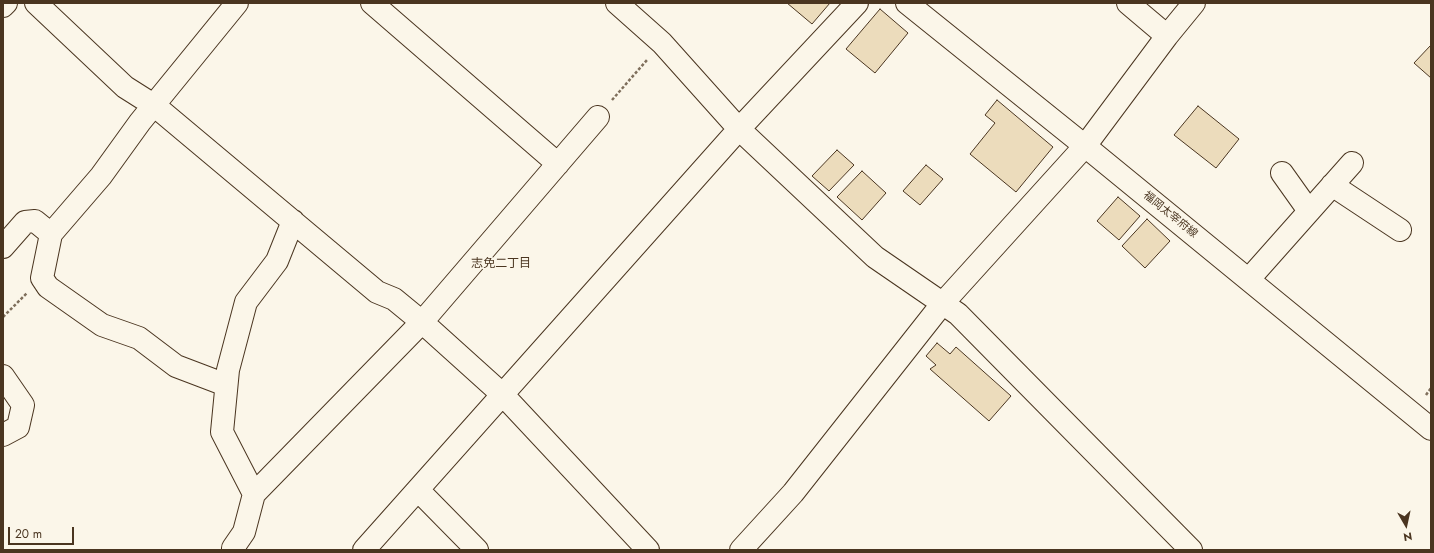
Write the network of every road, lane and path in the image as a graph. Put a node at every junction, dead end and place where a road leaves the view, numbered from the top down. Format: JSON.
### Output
{"nodes":[{"id":1,"x":6,"y":3,"type":"edge"},
{"id":2,"x":36,"y":3,"type":"edge"},
{"id":3,"x":237,"y":3,"type":"edge"},
{"id":4,"x":372,"y":3,"type":"edge"},
{"id":5,"x":617,"y":3,"type":"edge"},
{"id":6,"x":857,"y":3,"type":"edge"},
{"id":7,"x":907,"y":3,"type":"edge"},
{"id":8,"x":1128,"y":3,"type":"edge"},
{"id":9,"x":1194,"y":3,"type":"edge"},
{"id":10,"x":3,"y":6,"type":"edge"},
{"id":11,"x":1167,"y":36,"type":"junction"},
{"id":12,"x":662,"y":43,"type":"junction"},
{"id":13,"x":155,"y":106,"type":"junction"},
{"id":14,"x":598,"y":117,"type":"joint"},
{"id":15,"x":739,"y":129,"type":"junction"},
{"id":16,"x":1085,"y":146,"type":"junction"},
{"id":17,"x":1352,"y":163,"type":"dead end"},
{"id":18,"x":558,"y":164,"type":"junction"},
{"id":19,"x":1282,"y":174,"type":"dead end"},
{"id":20,"x":1332,"y":185,"type":"junction"},
{"id":21,"x":1309,"y":211,"type":"junction"},
{"id":22,"x":293,"y":221,"type":"junction"},
{"id":23,"x":1400,"y":230,"type":"dead end"},
{"id":24,"x":52,"y":234,"type":"junction"},
{"id":25,"x":3,"y":248,"type":"edge"},
{"id":26,"x":42,"y":278,"type":"junction"},
{"id":27,"x":1249,"y":280,"type":"junction"},
{"id":28,"x":942,"y":304,"type":"junction"},
{"id":29,"x":3,"y":317,"type":"edge"},
{"id":30,"x":422,"y":322,"type":"junction"},
{"id":31,"x":3,"y":376,"type":"edge"},
{"id":32,"x":226,"y":385,"type":"junction"},
{"id":33,"x":503,"y":395,"type":"junction"},
{"id":34,"x":1431,"y":429,"type":"edge"},
{"id":35,"x":3,"y":435,"type":"edge"},
{"id":36,"x":418,"y":490,"type":"junction"},
{"id":37,"x":254,"y":494,"type":"junction"},
{"id":38,"x":233,"y":549,"type":"edge"},
{"id":39,"x":364,"y":550,"type":"edge"},
{"id":40,"x":477,"y":550,"type":"edge"},
{"id":41,"x":648,"y":550,"type":"edge"},
{"id":42,"x":741,"y":550,"type":"edge"},
{"id":43,"x":1191,"y":550,"type":"edge"}],
"edges":[{"from":1,"to":10,"type":"street"},
{"from":2,"to":13,"type":"street"},
{"from":3,"to":13,"type":"street"},
{"from":4,"to":18,"type":"street"},
{"from":5,"to":12,"type":"street"},
{"from":6,"to":15,"type":"street"},
{"from":7,"to":16,"type":"street","name":"福岡太宰府線"},
{"from":8,"to":11,"type":"street"},
{"from":9,"to":11,"type":"street"},
{"from":11,"to":16,"type":"street"},
{"from":12,"to":14,"type":"path"},
{"from":12,"to":15,"type":"street"},
{"from":13,"to":22,"type":"street"},
{"from":13,"to":24,"type":"street"},
{"from":14,"to":18,"type":"street"},
{"from":15,"to":28,"type":"street"},
{"from":15,"to":33,"type":"street"},
{"from":16,"to":27,"type":"street","name":"福岡太宰府線"},
{"from":16,"to":28,"type":"street"},
{"from":17,"to":20,"type":"street"},
{"from":18,"to":30,"type":"street"},
{"from":19,"to":21,"type":"street"},
{"from":20,"to":21,"type":"street"},
{"from":20,"to":23,"type":"street"},
{"from":21,"to":27,"type":"street"},
{"from":22,"to":30,"type":"street"},
{"from":22,"to":32,"type":"street"},
{"from":24,"to":25,"type":"street"},
{"from":24,"to":26,"type":"street"},
{"from":26,"to":29,"type":"path"},
{"from":26,"to":32,"type":"street"},
{"from":27,"to":34,"type":"street","name":"福岡太宰府線"},
{"from":28,"to":42,"type":"street"},
{"from":28,"to":43,"type":"street"},
{"from":30,"to":33,"type":"street"},
{"from":30,"to":37,"type":"street"},
{"from":31,"to":35,"type":"street"},
{"from":32,"to":37,"type":"street"},
{"from":33,"to":36,"type":"street"},
{"from":33,"to":41,"type":"street"},
{"from":36,"to":39,"type":"street"},
{"from":36,"to":40,"type":"street"},
{"from":37,"to":38,"type":"street"}]}
